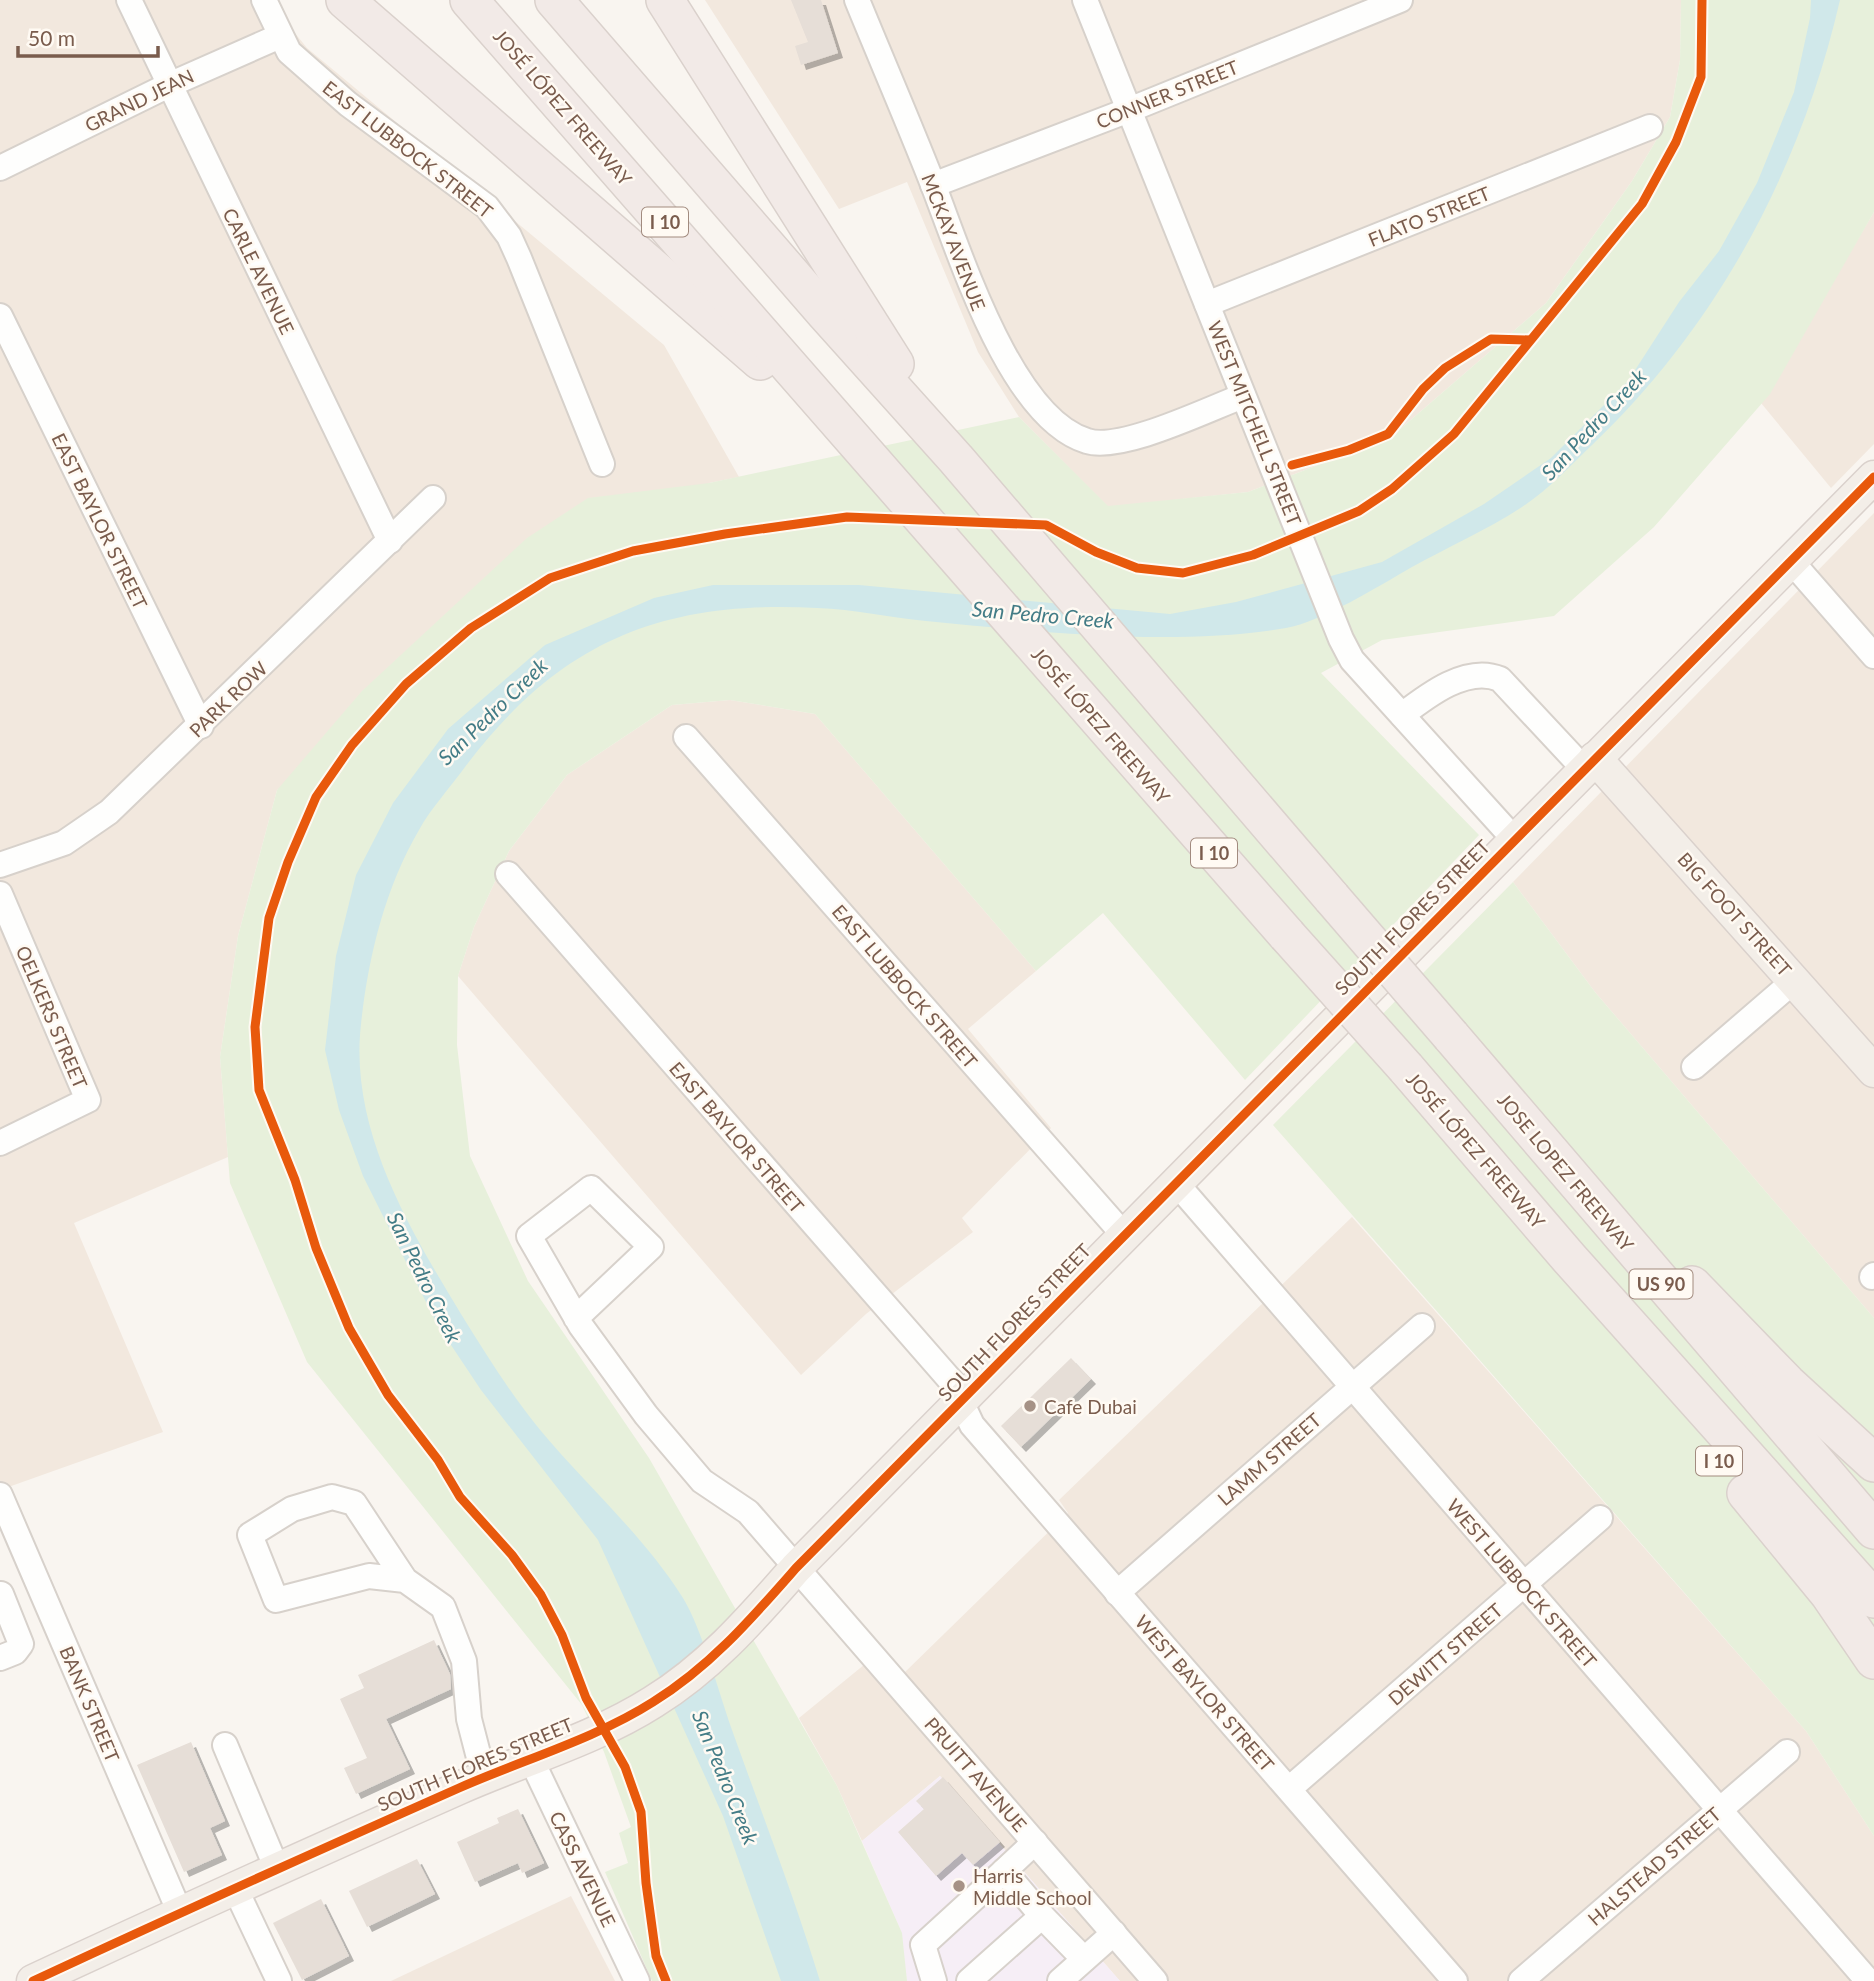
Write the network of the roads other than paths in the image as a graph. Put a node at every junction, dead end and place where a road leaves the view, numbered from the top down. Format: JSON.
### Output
{"nodes":[{"id":1,"x":129,"y":0,"type":"edge"},
{"id":2,"x":264,"y":0,"type":"edge"},
{"id":3,"x":345,"y":0,"type":"edge"},
{"id":4,"x":469,"y":0,"type":"edge"},
{"id":5,"x":554,"y":0,"type":"edge"},
{"id":6,"x":665,"y":0,"type":"edge"},
{"id":7,"x":858,"y":0,"type":"edge"},
{"id":8,"x":1085,"y":0,"type":"edge"},
{"id":9,"x":1400,"y":0,"type":"edge"},
{"id":10,"x":280,"y":36,"type":"junction"},
{"id":11,"x":169,"y":85,"type":"junction"},
{"id":12,"x":1129,"y":110,"type":"junction"},
{"id":13,"x":1650,"y":127,"type":"dead end"},
{"id":14,"x":0,"y":168,"type":"edge"},
{"id":15,"x":933,"y":185,"type":"junction"},
{"id":16,"x":1208,"y":304,"type":"junction"},
{"id":17,"x":0,"y":316,"type":"edge"},
{"id":18,"x":1243,"y":396,"type":"junction"},
{"id":19,"x":858,"y":446,"type":"junction"},
{"id":20,"x":602,"y":464,"type":"dead end"},
{"id":21,"x":961,"y":466,"type":"junction"},
{"id":22,"x":1874,"y":477,"type":"edge"},
{"id":23,"x":433,"y":499,"type":"dead end"},
{"id":24,"x":390,"y":541,"type":"junction"},
{"id":25,"x":1791,"y":561,"type":"junction"},
{"id":26,"x":1874,"y":656,"type":"edge"},
{"id":27,"x":1402,"y":715,"type":"junction"},
{"id":28,"x":201,"y":726,"type":"junction"},
{"id":29,"x":686,"y":737,"type":"dead end"},
{"id":30,"x":1590,"y":763,"type":"junction"},
{"id":31,"x":1514,"y":839,"type":"junction"},
{"id":32,"x":0,"y":865,"type":"edge"},
{"id":33,"x":508,"y":874,"type":"dead end"},
{"id":34,"x":0,"y":894,"type":"edge"},
{"id":35,"x":1795,"y":980,"type":"junction"},
{"id":36,"x":1451,"y":1036,"type":"junction"},
{"id":37,"x":1694,"y":1067,"type":"dead end"},
{"id":38,"x":1874,"y":1071,"type":"edge"},
{"id":39,"x":0,"y":1143,"type":"edge"},
{"id":40,"x":1176,"y":1183,"type":"junction"},
{"id":41,"x":1124,"y":1235,"type":"junction"},
{"id":42,"x":1569,"y":1258,"type":"junction"},
{"id":43,"x":576,"y":1318,"type":"junction"},
{"id":44,"x":1422,"y":1326,"type":"dead end"},
{"id":45,"x":1352,"y":1386,"type":"junction"},
{"id":46,"x":961,"y":1402,"type":"junction"},
{"id":47,"x":1874,"y":1462,"type":"edge"},
{"id":48,"x":0,"y":1496,"type":"edge"},
{"id":49,"x":1600,"y":1518,"type":"dead end"},
{"id":50,"x":1874,"y":1531,"type":"edge"},
{"id":51,"x":796,"y":1568,"type":"junction"},
{"id":52,"x":37,"y":1580,"type":"junction"},
{"id":53,"x":405,"y":1580,"type":"junction"},
{"id":54,"x":1524,"y":1586,"type":"junction"},
{"id":55,"x":1117,"y":1593,"type":"junction"},
{"id":56,"x":0,"y":1595,"type":"edge"},
{"id":57,"x":1874,"y":1599,"type":"edge"},
{"id":58,"x":0,"y":1658,"type":"edge"},
{"id":59,"x":1874,"y":1660,"type":"edge"},
{"id":60,"x":225,"y":1745,"type":"dead end"},
{"id":61,"x":1787,"y":1752,"type":"dead end"},
{"id":62,"x":530,"y":1757,"type":"junction"},
{"id":63,"x":484,"y":1777,"type":"junction"},
{"id":64,"x":1289,"y":1789,"type":"junction"},
{"id":65,"x":1719,"y":1810,"type":"junction"},
{"id":66,"x":1035,"y":1842,"type":"junction"},
{"id":67,"x":277,"y":1869,"type":"junction"},
{"id":68,"x":1004,"y":1871,"type":"junction"},
{"id":69,"x":234,"y":1888,"type":"junction"},
{"id":70,"x":180,"y":1913,"type":"junction"},
{"id":71,"x":1042,"y":1916,"type":"junction"},
{"id":72,"x":1114,"y":1933,"type":"junction"},
{"id":73,"x":1084,"y":1959,"type":"junction"},
{"id":74,"x":33,"y":1981,"type":"edge"},
{"id":75,"x":279,"y":1981,"type":"edge"},
{"id":76,"x":637,"y":1981,"type":"edge"},
{"id":77,"x":934,"y":1981,"type":"edge"},
{"id":78,"x":969,"y":1981,"type":"edge"},
{"id":79,"x":1060,"y":1981,"type":"edge"},
{"id":80,"x":1155,"y":1981,"type":"edge"},
{"id":81,"x":1455,"y":1981,"type":"edge"},
{"id":82,"x":1521,"y":1981,"type":"edge"},
{"id":83,"x":1868,"y":1981,"type":"edge"}],
"edges":[{"from":1,"to":11,"type":"street","name":"CARLE AVENUE"},
{"from":2,"to":10,"type":"street","name":"EAST LUBBOCK STREET"},
{"from":3,"to":19,"type":"highway"},
{"from":4,"to":19,"type":"highway","name":"JOSÉ LÓPEZ FREEWAY","number":"I 10"},
{"from":5,"to":21,"type":"highway"},
{"from":6,"to":21,"type":"highway"},
{"from":7,"to":15,"type":"street","name":"MCKAY AVENUE"},
{"from":8,"to":12,"type":"street","name":"WEST MITCHELL STREET"},
{"from":9,"to":12,"type":"street","name":"CONNER STREET"},
{"from":10,"to":11,"type":"street","name":"GRAND JEAN"},
{"from":10,"to":20,"type":"street","name":"EAST LUBBOCK STREET"},
{"from":11,"to":14,"type":"street","name":"GRAND JEAN"},
{"from":11,"to":24,"type":"street","name":"CARLE AVENUE"},
{"from":12,"to":15,"type":"street","name":"CONNER STREET"},
{"from":12,"to":16,"type":"street","name":"WEST MITCHELL STREET"},
{"from":13,"to":16,"type":"street","name":"FLATO STREET"},
{"from":15,"to":18,"type":"street","name":"MCKAY AVENUE"},
{"from":16,"to":18,"type":"street","name":"WEST MITCHELL STREET"},
{"from":17,"to":28,"type":"street","name":"EAST BAYLOR STREET"},
{"from":18,"to":27,"type":"street","name":"WEST MITCHELL STREET"},
{"from":19,"to":42,"type":"highway","name":"JOSÉ LÓPEZ FREEWAY","number":"I 10","bridge":true},
{"from":21,"to":36,"type":"highway","bridge":true},
{"from":22,"to":25,"type":"main road","name":"SOUTH FLORES STREET"},
{"from":23,"to":24,"type":"street","name":"PARK ROW"},
{"from":24,"to":28,"type":"street","name":"PARK ROW"},
{"from":25,"to":26,"type":"street"},
{"from":25,"to":30,"type":"main road","name":"SOUTH FLORES STREET"},
{"from":27,"to":30,"type":"street"},
{"from":27,"to":31,"type":"street","name":"WEST MITCHELL STREET"},
{"from":28,"to":32,"type":"street","name":"PARK ROW"},
{"from":29,"to":41,"type":"street","name":"EAST LUBBOCK STREET"},
{"from":30,"to":31,"type":"main road","name":"SOUTH FLORES STREET"},
{"from":30,"to":35,"type":"main road","name":"BIG FOOT STREET"},
{"from":31,"to":40,"type":"main road","name":"SOUTH FLORES STREET"},
{"from":33,"to":46,"type":"street","name":"EAST BAYLOR STREET"},
{"from":34,"to":39,"type":"street","name":"OELKERS STREET"},
{"from":35,"to":37,"type":"street"},
{"from":35,"to":38,"type":"main road","name":"BIG FOOT STREET"},
{"from":36,"to":47,"type":"highway"},
{"from":36,"to":50,"type":"highway","name":"JOSE LOPEZ FREEWAY","number":"US 90"},
{"from":40,"to":41,"type":"main road","name":"SOUTH FLORES STREET"},
{"from":40,"to":45,"type":"street","name":"WEST LUBBOCK STREET"},
{"from":41,"to":46,"type":"main road","name":"SOUTH FLORES STREET"},
{"from":42,"to":57,"type":"highway","number":"US 90"},
{"from":42,"to":59,"type":"highway","number":"I 10"},
{"from":43,"to":43,"type":"street","name":"PRUITT AVENUE"},
{"from":43,"to":51,"type":"street","name":"PRUITT AVENUE"},
{"from":44,"to":45,"type":"street","name":"LAMM STREET"},
{"from":45,"to":54,"type":"street","name":"WEST LUBBOCK STREET"},
{"from":45,"to":55,"type":"street","name":"LAMM STREET"},
{"from":46,"to":51,"type":"main road","name":"SOUTH FLORES STREET"},
{"from":46,"to":55,"type":"street","name":"WEST BAYLOR STREET"},
{"from":48,"to":52,"type":"street","name":"BANK STREET"},
{"from":49,"to":54,"type":"street","name":"DEWITT STREET"},
{"from":51,"to":62,"type":"main road","name":"SOUTH FLORES STREET"},
{"from":51,"to":66,"type":"street","name":"PRUITT AVENUE"},
{"from":52,"to":56,"type":"street"},
{"from":52,"to":70,"type":"street","name":"BANK STREET"},
{"from":53,"to":53,"type":"street"},
{"from":53,"to":63,"type":"street"},
{"from":54,"to":64,"type":"street","name":"DEWITT STREET"},
{"from":54,"to":65,"type":"street","name":"WEST LUBBOCK STREET"},
{"from":55,"to":64,"type":"street","name":"WEST BAYLOR STREET"},
{"from":56,"to":58,"type":"street"},
{"from":60,"to":67,"type":"street"},
{"from":61,"to":65,"type":"street","name":"HALSTEAD STREET"},
{"from":62,"to":63,"type":"main road","name":"SOUTH FLORES STREET"},
{"from":62,"to":76,"type":"street","name":"CASS AVENUE"},
{"from":63,"to":67,"type":"main road","name":"SOUTH FLORES STREET"},
{"from":64,"to":81,"type":"street","name":"WEST BAYLOR STREET"},
{"from":65,"to":82,"type":"street","name":"HALSTEAD STREET"},
{"from":65,"to":83,"type":"street","name":"WEST LUBBOCK STREET"},
{"from":66,"to":68,"type":"street"},
{"from":66,"to":72,"type":"street","name":"PRUITT AVENUE"},
{"from":67,"to":69,"type":"main road","name":"SOUTH FLORES STREET"},
{"from":68,"to":71,"type":"street"},
{"from":68,"to":77,"type":"street"},
{"from":69,"to":70,"type":"main road","name":"SOUTH FLORES STREET"},
{"from":69,"to":75,"type":"street"},
{"from":70,"to":74,"type":"main road","name":"SOUTH FLORES STREET"},
{"from":71,"to":73,"type":"street"},
{"from":71,"to":78,"type":"street"},
{"from":72,"to":73,"type":"street"},
{"from":72,"to":80,"type":"street","name":"PRUITT AVENUE"},
{"from":73,"to":79,"type":"street"}]}
